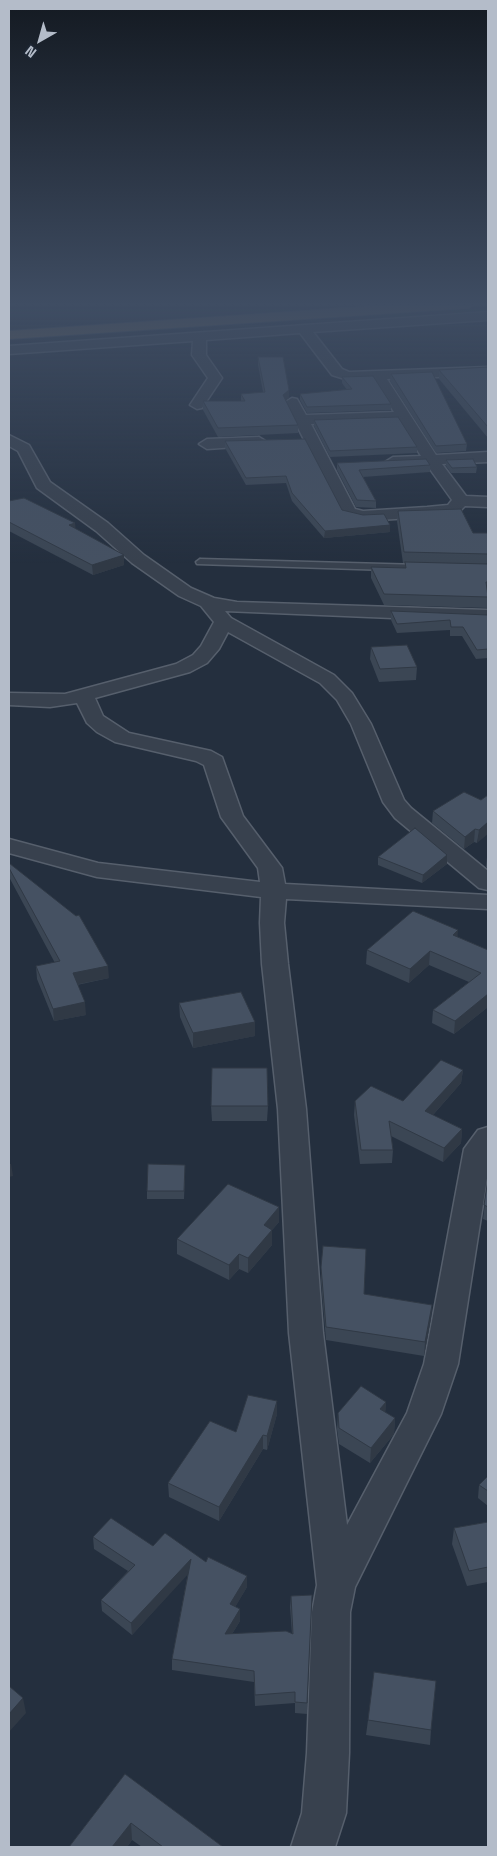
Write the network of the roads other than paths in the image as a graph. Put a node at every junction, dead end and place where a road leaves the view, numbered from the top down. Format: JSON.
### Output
{"nodes":[{"id":1,"x":207,"y":391,"type":"edge"},
{"id":2,"x":387,"y":391,"type":"edge"},
{"id":3,"x":292,"y":402,"type":"dead end"},
{"id":4,"x":197,"y":405,"type":"dead end"},
{"id":5,"x":404,"y":416,"type":"junction"},
{"id":6,"x":301,"y":420,"type":"junction"},
{"id":7,"x":311,"y":439,"type":"junction"},
{"id":8,"x":9,"y":440,"type":"edge"},
{"id":9,"x":292,"y":440,"type":"edge"},
{"id":10,"x":273,"y":441,"type":"edge"},
{"id":11,"x":207,"y":444,"type":"dead end"},
{"id":12,"x":488,"y":457,"type":"edge"},
{"id":13,"x":431,"y":460,"type":"junction"},
{"id":14,"x":382,"y":462,"type":"edge"},
{"id":15,"x":324,"y":464,"type":"junction"},
{"id":16,"x":343,"y":464,"type":"edge"},
{"id":17,"x":460,"y":501,"type":"junction"},
{"id":18,"x":488,"y":502,"type":"edge"},
{"id":19,"x":200,"y":562,"type":"dead end"},
{"id":20,"x":429,"y":568,"type":"edge"},
{"id":21,"x":207,"y":602,"type":"junction"},
{"id":22,"x":488,"y":616,"type":"edge"},
{"id":23,"x":224,"y":622,"type":"junction"},
{"id":24,"x":84,"y":695,"type":"junction"},
{"id":25,"x":9,"y":699,"type":"edge"},
{"id":26,"x":9,"y":846,"type":"edge"},
{"id":27,"x":488,"y":883,"type":"edge"},
{"id":28,"x":274,"y":891,"type":"junction"},
{"id":29,"x":488,"y":902,"type":"edge"},
{"id":30,"x":488,"y":1137,"type":"edge"},
{"id":31,"x":336,"y":1585,"type":"junction"},
{"id":32,"x":313,"y":1847,"type":"edge"}],
"edges":[{"from":1,"to":4,"type":"street"},
{"from":2,"to":5,"type":"street"},
{"from":3,"to":6,"type":"street"},
{"from":5,"to":6,"type":"street"},
{"from":5,"to":13,"type":"street"},
{"from":6,"to":7,"type":"street"},
{"from":7,"to":9,"type":"street"},
{"from":7,"to":15,"type":"street"},
{"from":8,"to":21,"type":"street"},
{"from":10,"to":11,"type":"street"},
{"from":12,"to":13,"type":"street"},
{"from":13,"to":14,"type":"street"},
{"from":13,"to":17,"type":"street"},
{"from":15,"to":16,"type":"street"},
{"from":15,"to":17,"type":"street"},
{"from":17,"to":18,"type":"street"},
{"from":19,"to":20,"type":"lane"},
{"from":21,"to":22,"type":"street"},
{"from":21,"to":23,"type":"street"},
{"from":23,"to":24,"type":"street"},
{"from":23,"to":27,"type":"street"},
{"from":24,"to":25,"type":"street"},
{"from":24,"to":28,"type":"street"},
{"from":26,"to":28,"type":"street"},
{"from":28,"to":29,"type":"street"},
{"from":28,"to":31,"type":"street"},
{"from":30,"to":31,"type":"street"},
{"from":31,"to":32,"type":"street"}]}
